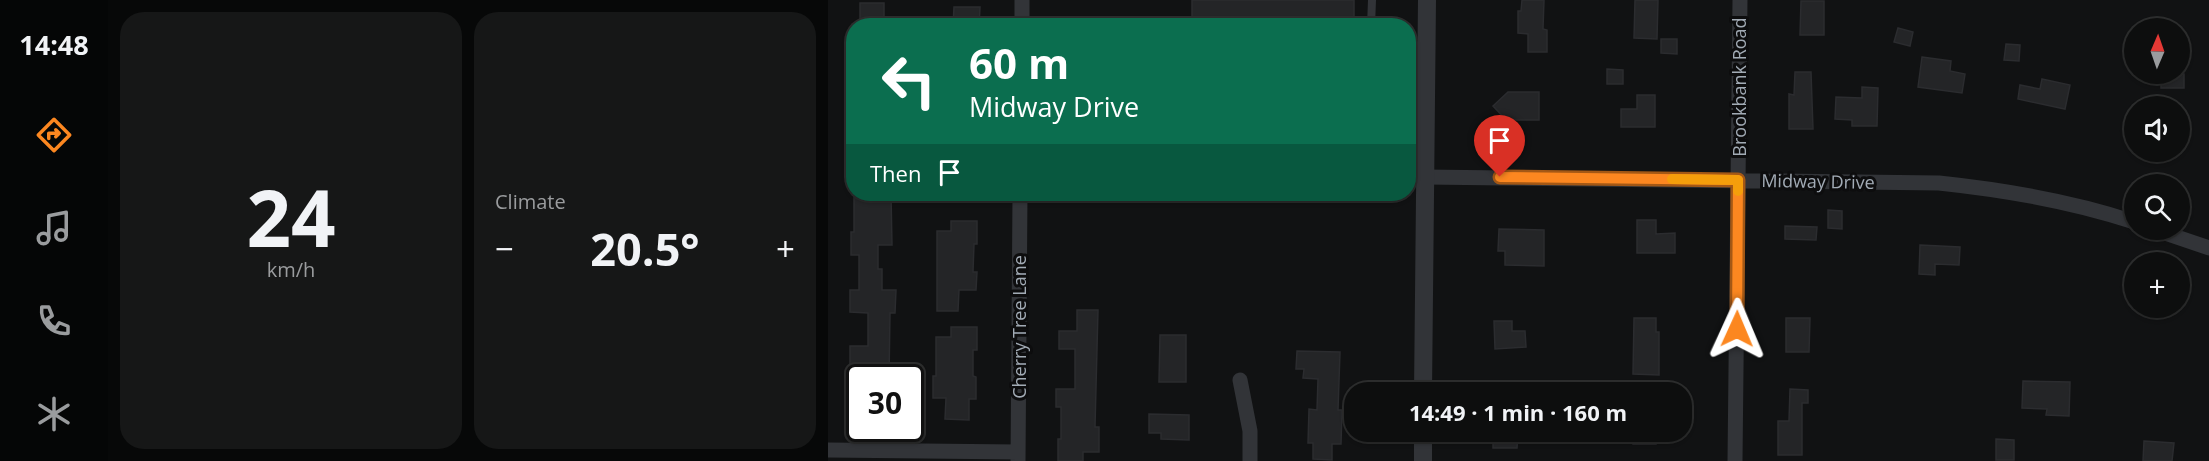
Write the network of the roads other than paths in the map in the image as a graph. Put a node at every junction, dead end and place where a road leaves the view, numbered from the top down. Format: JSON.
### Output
{"nodes":[{"id":1,"x":1022,"y":0,"type":"edge"},
{"id":2,"x":1372,"y":0,"type":"edge"},
{"id":3,"x":1427,"y":0,"type":"edge"},
{"id":4,"x":1740,"y":0,"type":"edge"},
{"id":5,"x":1022,"y":18,"type":"edge"},
{"id":6,"x":1371,"y":18,"type":"edge"},
{"id":7,"x":1417,"y":82,"type":"edge"},
{"id":8,"x":1425,"y":177,"type":"junction"},
{"id":9,"x":1738,"y":180,"type":"junction"},
{"id":10,"x":1020,"y":201,"type":"edge"},
{"id":11,"x":2124,"y":219,"type":"edge"},
{"id":12,"x":2185,"y":240,"type":"edge"},
{"id":13,"x":2209,"y":248,"type":"edge"},
{"id":14,"x":1240,"y":380,"type":"dead end"},
{"id":15,"x":1423,"y":382,"type":"edge"},
{"id":16,"x":1423,"y":442,"type":"edge"},
{"id":17,"x":828,"y":450,"type":"edge"},
{"id":18,"x":1018,"y":457,"type":"edge"},
{"id":19,"x":1250,"y":461,"type":"edge"},
{"id":20,"x":1423,"y":461,"type":"edge"},
{"id":21,"x":1735,"y":461,"type":"edge"}],
"edges":[{"from":1,"to":5,"type":"street"},
{"from":2,"to":6,"type":"lane"},
{"from":3,"to":7,"type":"street"},
{"from":4,"to":9,"type":"street","name":"Brookbank Road"},
{"from":7,"to":8,"type":"street"},
{"from":8,"to":9,"type":"street","name":"Midway Drive"},
{"from":8,"to":15,"type":"street"},
{"from":9,"to":11,"type":"street","name":"Midway Drive"},
{"from":9,"to":21,"type":"street","name":"Brookbank Road"},
{"from":10,"to":18,"type":"street","name":"Cherry Tree Lane"},
{"from":12,"to":13,"type":"street"},
{"from":14,"to":19,"type":"street"},
{"from":16,"to":20,"type":"street"},
{"from":17,"to":18,"type":"street"}]}
